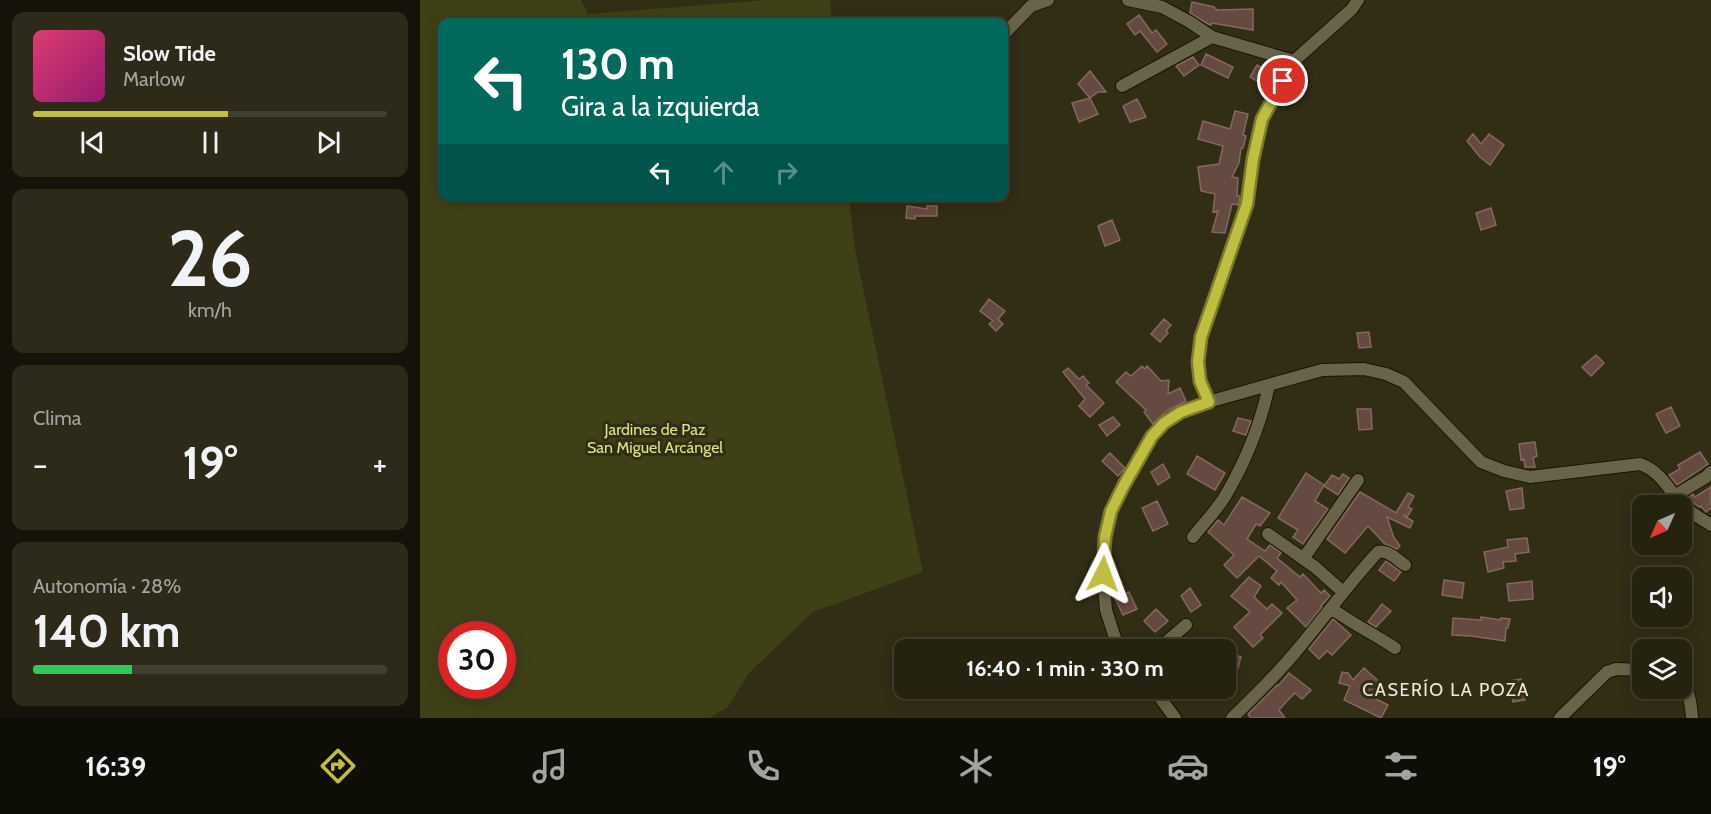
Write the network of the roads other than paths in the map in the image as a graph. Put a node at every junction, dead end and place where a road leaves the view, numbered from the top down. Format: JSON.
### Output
{"nodes":[{"id":1,"x":1048,"y":0,"type":"edge"},
{"id":2,"x":1128,"y":0,"type":"edge"},
{"id":3,"x":1358,"y":0,"type":"edge"},
{"id":4,"x":1008,"y":30,"type":"edge"},
{"id":5,"x":1212,"y":37,"type":"junction"},
{"id":6,"x":1294,"y":61,"type":"junction"},
{"id":7,"x":1122,"y":86,"type":"dead end"},
{"id":8,"x":1269,"y":385,"type":"junction"},
{"id":9,"x":1209,"y":402,"type":"junction"},
{"id":10,"x":1711,"y":472,"type":"edge"},
{"id":11,"x":1358,"y":480,"type":"dead end"},
{"id":12,"x":1676,"y":495,"type":"joint"},
{"id":13,"x":1692,"y":513,"type":"edge"},
{"id":14,"x":1711,"y":525,"type":"edge"},
{"id":15,"x":1268,"y":534,"type":"dead end"},
{"id":16,"x":1193,"y":537,"type":"dead end"},
{"id":17,"x":1303,"y":559,"type":"junction"},
{"id":18,"x":1405,"y":565,"type":"dead end"},
{"id":19,"x":1343,"y":592,"type":"junction"},
{"id":20,"x":1331,"y":608,"type":"junction"},
{"id":21,"x":1186,"y":625,"type":"dead end"},
{"id":22,"x":1116,"y":639,"type":"edge"},
{"id":23,"x":1170,"y":639,"type":"edge"},
{"id":24,"x":1395,"y":648,"type":"dead end"},
{"id":25,"x":1632,"y":670,"type":"edge"},
{"id":26,"x":1161,"y":699,"type":"edge"},
{"id":27,"x":1689,"y":699,"type":"edge"},
{"id":28,"x":1175,"y":718,"type":"edge"},
{"id":29,"x":1232,"y":718,"type":"edge"},
{"id":30,"x":1560,"y":718,"type":"edge"},
{"id":31,"x":1692,"y":718,"type":"edge"}],
"edges":[{"from":1,"to":4,"type":"street"},
{"from":2,"to":5,"type":"street"},
{"from":3,"to":6,"type":"street"},
{"from":5,"to":6,"type":"street"},
{"from":5,"to":7,"type":"street"},
{"from":6,"to":9,"type":"street"},
{"from":8,"to":9,"type":"street"},
{"from":8,"to":12,"type":"street"},
{"from":8,"to":16,"type":"street"},
{"from":9,"to":22,"type":"street"},
{"from":10,"to":12,"type":"street"},
{"from":11,"to":17,"type":"street"},
{"from":13,"to":14,"type":"street"},
{"from":15,"to":17,"type":"street"},
{"from":17,"to":19,"type":"street"},
{"from":18,"to":19,"type":"street"},
{"from":19,"to":20,"type":"street"},
{"from":20,"to":24,"type":"street"},
{"from":20,"to":29,"type":"street"},
{"from":21,"to":23,"type":"street"},
{"from":25,"to":30,"type":"street"},
{"from":26,"to":28,"type":"street"},
{"from":27,"to":31,"type":"street"}]}
